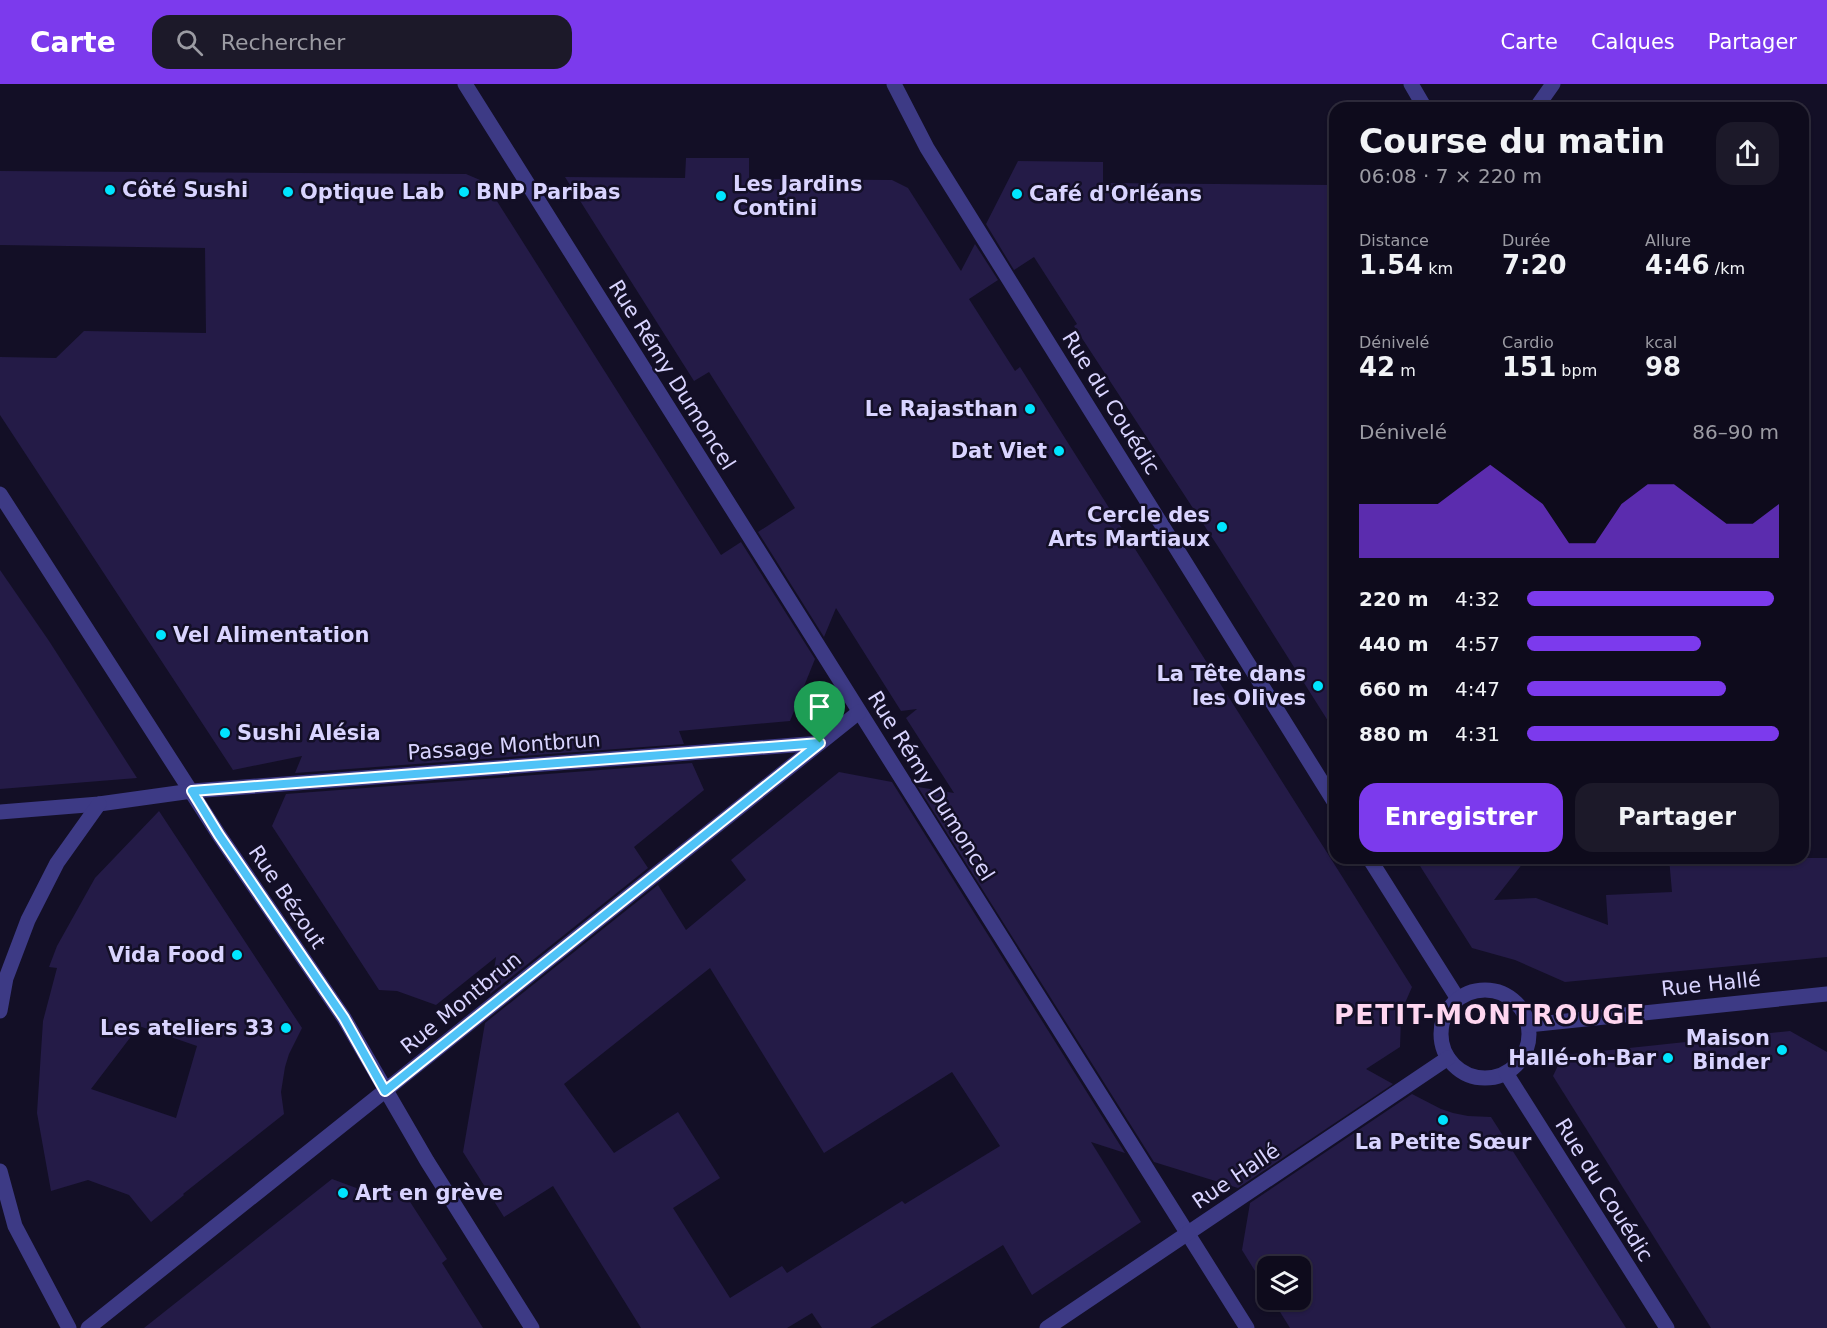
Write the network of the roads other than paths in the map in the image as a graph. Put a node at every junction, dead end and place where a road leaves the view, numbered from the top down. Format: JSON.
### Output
{"nodes":[{"id":1,"x":465,"y":84,"type":"edge"},
{"id":2,"x":894,"y":84,"type":"edge"},
{"id":3,"x":1411,"y":84,"type":"edge"},
{"id":4,"x":1553,"y":84,"type":"edge"},
{"id":5,"x":1422,"y":102,"type":"edge"},
{"id":6,"x":1540,"y":102,"type":"edge"},
{"id":7,"x":0,"y":494,"type":"edge"},
{"id":8,"x":859,"y":712,"type":"junction"},
{"id":9,"x":820,"y":743,"type":"junction"},
{"id":10,"x":192,"y":791,"type":"junction"},
{"id":11,"x":1329,"y":793,"type":"edge"},
{"id":12,"x":99,"y":804,"type":"junction"},
{"id":13,"x":0,"y":812,"type":"edge"},
{"id":14,"x":1374,"y":864,"type":"edge"},
{"id":15,"x":1827,"y":994,"type":"edge"},
{"id":16,"x":1458,"y":999,"type":"junction"},
{"id":17,"x":0,"y":1011,"type":"edge"},
{"id":18,"x":1528,"y":1025,"type":"junction"},
{"id":19,"x":1448,"y":1058,"type":"junction"},
{"id":20,"x":1506,"y":1073,"type":"junction"},
{"id":21,"x":385,"y":1091,"type":"junction"},
{"id":22,"x":0,"y":1172,"type":"edge"},
{"id":23,"x":1188,"y":1233,"type":"junction"},
{"id":24,"x":69,"y":1328,"type":"edge"},
{"id":25,"x":88,"y":1328,"type":"edge"},
{"id":26,"x":532,"y":1328,"type":"edge"},
{"id":27,"x":1047,"y":1328,"type":"edge"},
{"id":28,"x":1247,"y":1328,"type":"edge"},
{"id":29,"x":1667,"y":1328,"type":"edge"}],
"edges":[{"from":1,"to":8,"type":"street","name":"Rue Rémy Dumoncel"},
{"from":2,"to":11,"type":"street","name":"Rue du Couédic"},
{"from":3,"to":5,"type":"street"},
{"from":4,"to":6,"type":"street"},
{"from":7,"to":10,"type":"street","name":"Rue Bézout"},
{"from":8,"to":9,"type":"street","name":"Rue Montbrun"},
{"from":8,"to":23,"type":"street","name":"Rue Rémy Dumoncel"},
{"from":9,"to":10,"type":"street","name":"Passage Montbrun"},
{"from":9,"to":21,"type":"street","name":"Rue Montbrun"},
{"from":10,"to":12,"type":"street","name":"Passage Montbrun"},
{"from":10,"to":21,"type":"street","name":"Rue Bézout"},
{"from":12,"to":13,"type":"street"},
{"from":12,"to":17,"type":"street"},
{"from":14,"to":16,"type":"street"},
{"from":15,"to":18,"type":"street","name":"Rue Hallé"},
{"from":16,"to":18,"type":"street"},
{"from":16,"to":19,"type":"street"},
{"from":18,"to":20,"type":"street"},
{"from":19,"to":20,"type":"street"},
{"from":19,"to":23,"type":"street","name":"Rue Hallé"},
{"from":20,"to":29,"type":"street","name":"Rue du Couédic"},
{"from":21,"to":25,"type":"street","name":"Rue Montbrun"},
{"from":21,"to":26,"type":"street","name":"Rue Bézout"},
{"from":22,"to":24,"type":"street"},
{"from":23,"to":27,"type":"street","name":"Rue Hallé"},
{"from":23,"to":28,"type":"street","name":"Rue Rémy Dumoncel"}]}
